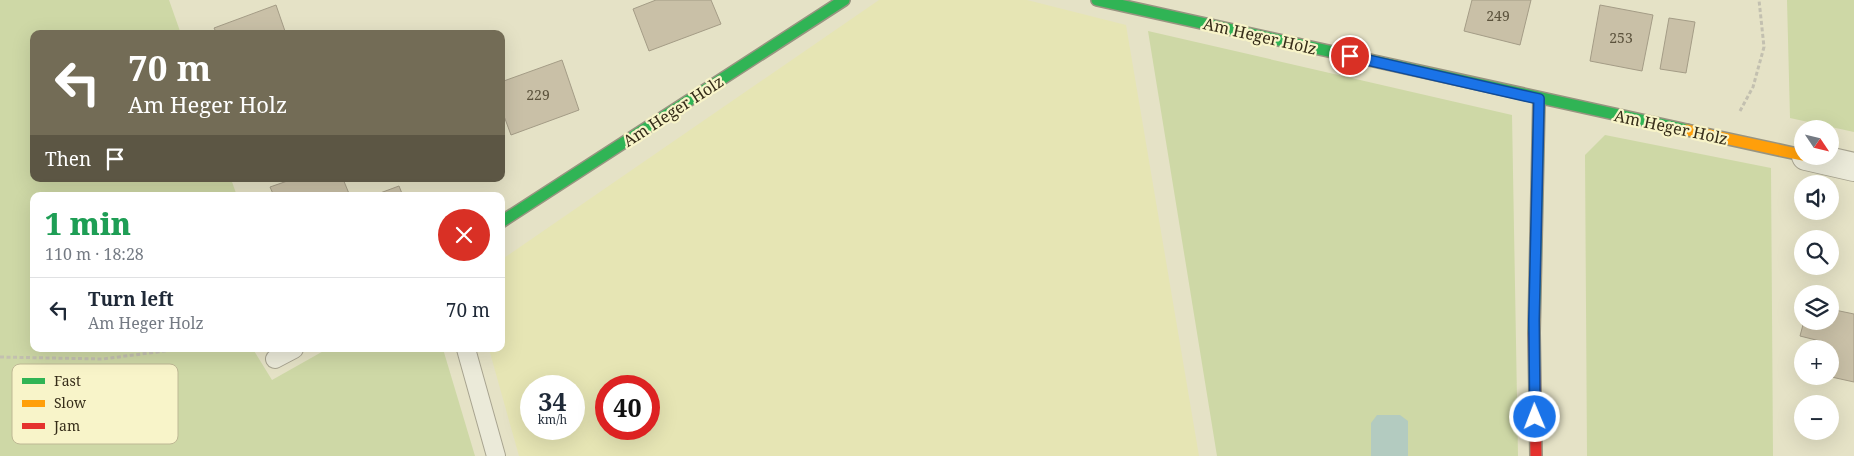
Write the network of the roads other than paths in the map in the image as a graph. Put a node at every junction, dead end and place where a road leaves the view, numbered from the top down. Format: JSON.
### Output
{"nodes":[{"id":1,"x":844,"y":0,"type":"edge"},
{"id":2,"x":1097,"y":0,"type":"edge"},
{"id":3,"x":1539,"y":99,"type":"junction"},
{"id":4,"x":1794,"y":153,"type":"edge"},
{"id":5,"x":1839,"y":164,"type":"edge"},
{"id":6,"x":1854,"y":167,"type":"edge"},
{"id":7,"x":505,"y":219,"type":"edge"},
{"id":8,"x":288,"y":352,"type":"edge"},
{"id":9,"x":467,"y":352,"type":"edge"},
{"id":10,"x":275,"y":359,"type":"dead end"},
{"id":11,"x":496,"y":456,"type":"edge"},
{"id":12,"x":1536,"y":456,"type":"edge"}],
"edges":[{"from":1,"to":7,"type":"street","name":"Am Heger Holz"},
{"from":2,"to":3,"type":"street","name":"Am Heger Holz"},
{"from":3,"to":4,"type":"street","name":"Am Heger Holz"},
{"from":3,"to":12,"type":"street"},
{"from":5,"to":6,"type":"street"},
{"from":8,"to":10,"type":"lane"},
{"from":9,"to":11,"type":"lane"}]}
